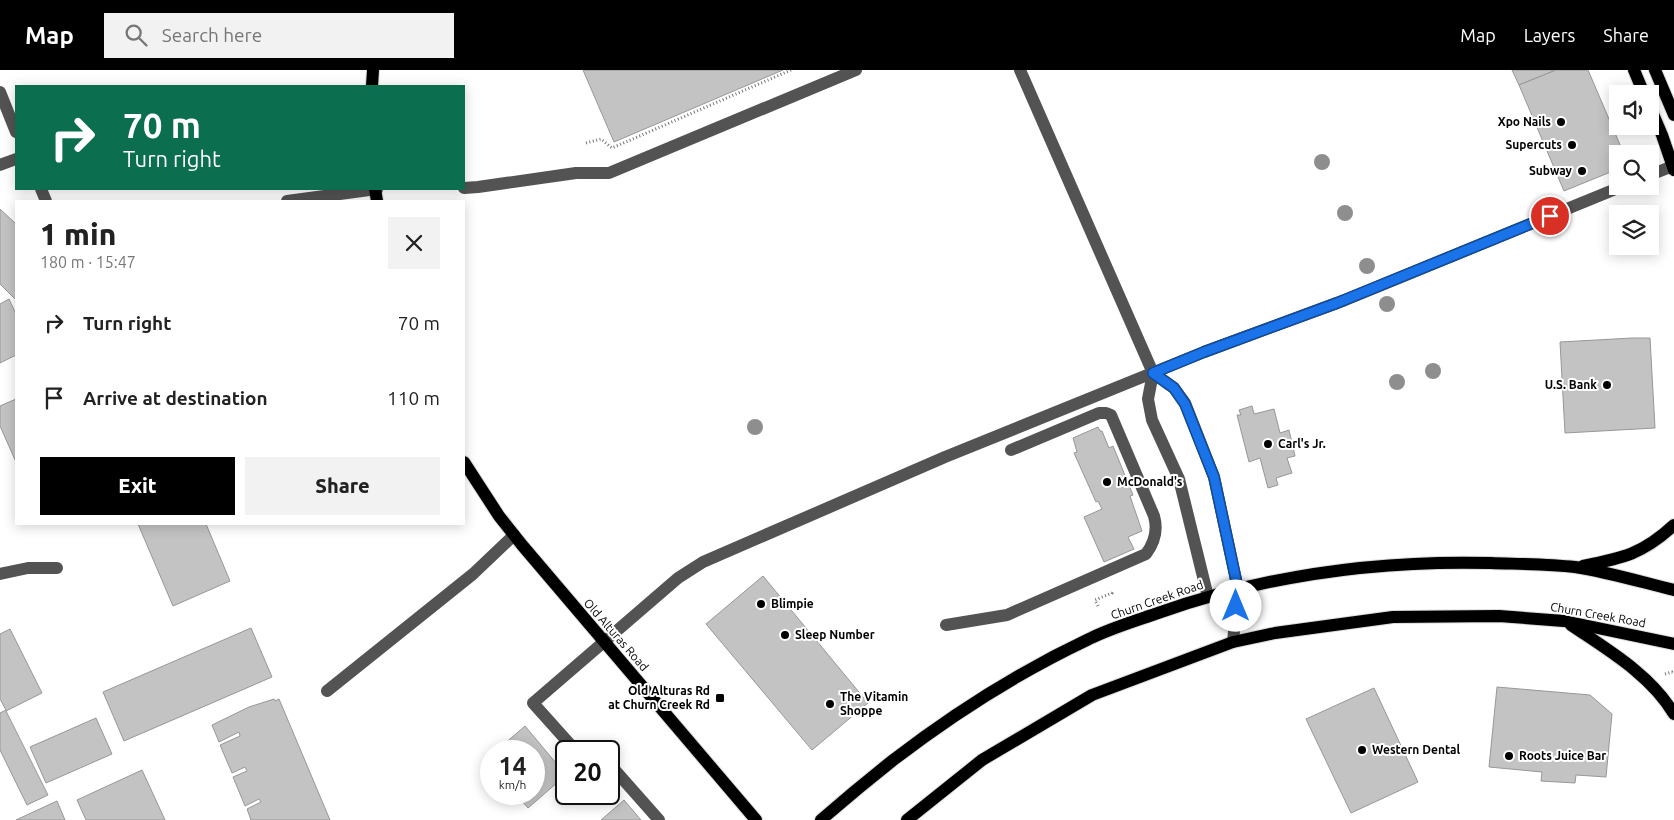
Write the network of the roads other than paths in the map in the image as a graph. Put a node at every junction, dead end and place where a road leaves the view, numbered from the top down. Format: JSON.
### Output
{"nodes":[{"id":1,"x":373,"y":70,"type":"edge"},
{"id":2,"x":856,"y":70,"type":"edge"},
{"id":3,"x":1020,"y":70,"type":"edge"},
{"id":4,"x":1634,"y":70,"type":"edge"},
{"id":5,"x":1655,"y":70,"type":"edge"},
{"id":6,"x":372,"y":85,"type":"edge"},
{"id":7,"x":1640,"y":85,"type":"edge"},
{"id":8,"x":0,"y":92,"type":"edge"},
{"id":9,"x":1674,"y":115,"type":"edge"},
{"id":10,"x":1659,"y":128,"type":"edge"},
{"id":11,"x":15,"y":130,"type":"edge"},
{"id":12,"x":15,"y":159,"type":"edge"},
{"id":13,"x":0,"y":165,"type":"edge"},
{"id":14,"x":1673,"y":168,"type":"edge"},
{"id":15,"x":1659,"y":172,"type":"edge"},
{"id":16,"x":465,"y":188,"type":"edge"},
{"id":17,"x":369,"y":190,"type":"edge"},
{"id":18,"x":1609,"y":192,"type":"edge"},
{"id":19,"x":294,"y":200,"type":"edge"},
{"id":20,"x":1153,"y":373,"type":"junction"},
{"id":21,"x":1011,"y":450,"type":"dead end"},
{"id":22,"x":465,"y":464,"type":"edge"},
{"id":23,"x":1674,"y":525,"type":"edge"},
{"id":24,"x":514,"y":535,"type":"junction"},
{"id":25,"x":1574,"y":567,"type":"junction"},
{"id":26,"x":57,"y":568,"type":"dead end"},
{"id":27,"x":0,"y":574,"type":"edge"},
{"id":28,"x":1238,"y":589,"type":"junction"},
{"id":29,"x":1674,"y":590,"type":"edge"},
{"id":30,"x":1208,"y":597,"type":"junction"},
{"id":31,"x":1564,"y":621,"type":"junction"},
{"id":32,"x":946,"y":626,"type":"dead end"},
{"id":33,"x":604,"y":642,"type":"junction"},
{"id":34,"x":1233,"y":642,"type":"junction"},
{"id":35,"x":1674,"y":644,"type":"edge"},
{"id":36,"x":326,"y":691,"type":"dead end"},
{"id":37,"x":1674,"y":714,"type":"edge"},
{"id":38,"x":566,"y":740,"type":"edge"},
{"id":39,"x":620,"y":776,"type":"edge"},
{"id":40,"x":659,"y":820,"type":"edge"},
{"id":41,"x":756,"y":820,"type":"edge"},
{"id":42,"x":821,"y":820,"type":"edge"},
{"id":43,"x":907,"y":820,"type":"edge"}],
"edges":[{"from":1,"to":6,"type":"main road"},
{"from":2,"to":16,"type":"street"},
{"from":3,"to":20,"type":"street"},
{"from":4,"to":7,"type":"main road"},
{"from":5,"to":9,"type":"main road"},
{"from":8,"to":11,"type":"street"},
{"from":10,"to":14,"type":"main road"},
{"from":12,"to":13,"type":"street"},
{"from":14,"to":15,"type":"street"},
{"from":17,"to":19,"type":"street"},
{"from":18,"to":20,"type":"street"},
{"from":20,"to":28,"type":"street"},
{"from":20,"to":30,"type":"street"},
{"from":20,"to":33,"type":"street"},
{"from":21,"to":32,"type":"street"},
{"from":22,"to":24,"type":"main road","name":"Old Alturas Road"},
{"from":23,"to":25,"type":"main road"},
{"from":24,"to":33,"type":"main road","name":"Old Alturas Road"},
{"from":24,"to":36,"type":"street"},
{"from":25,"to":28,"type":"main road","name":"Churn Creek Road"},
{"from":25,"to":29,"type":"main road","name":"Churn Creek Road"},
{"from":26,"to":27,"type":"street"},
{"from":28,"to":30,"type":"main road","name":"Churn Creek Road"},
{"from":28,"to":34,"type":"street"},
{"from":30,"to":42,"type":"main road","name":"Churn Creek Road"},
{"from":31,"to":34,"type":"main road","name":"Churn Creek Road"},
{"from":31,"to":35,"type":"main road","name":"Churn Creek Road"},
{"from":31,"to":37,"type":"main road"},
{"from":33,"to":38,"type":"street"},
{"from":33,"to":41,"type":"main road","name":"Old Alturas Road"},
{"from":34,"to":43,"type":"main road","name":"Churn Creek Road"},
{"from":39,"to":40,"type":"street"}]}
